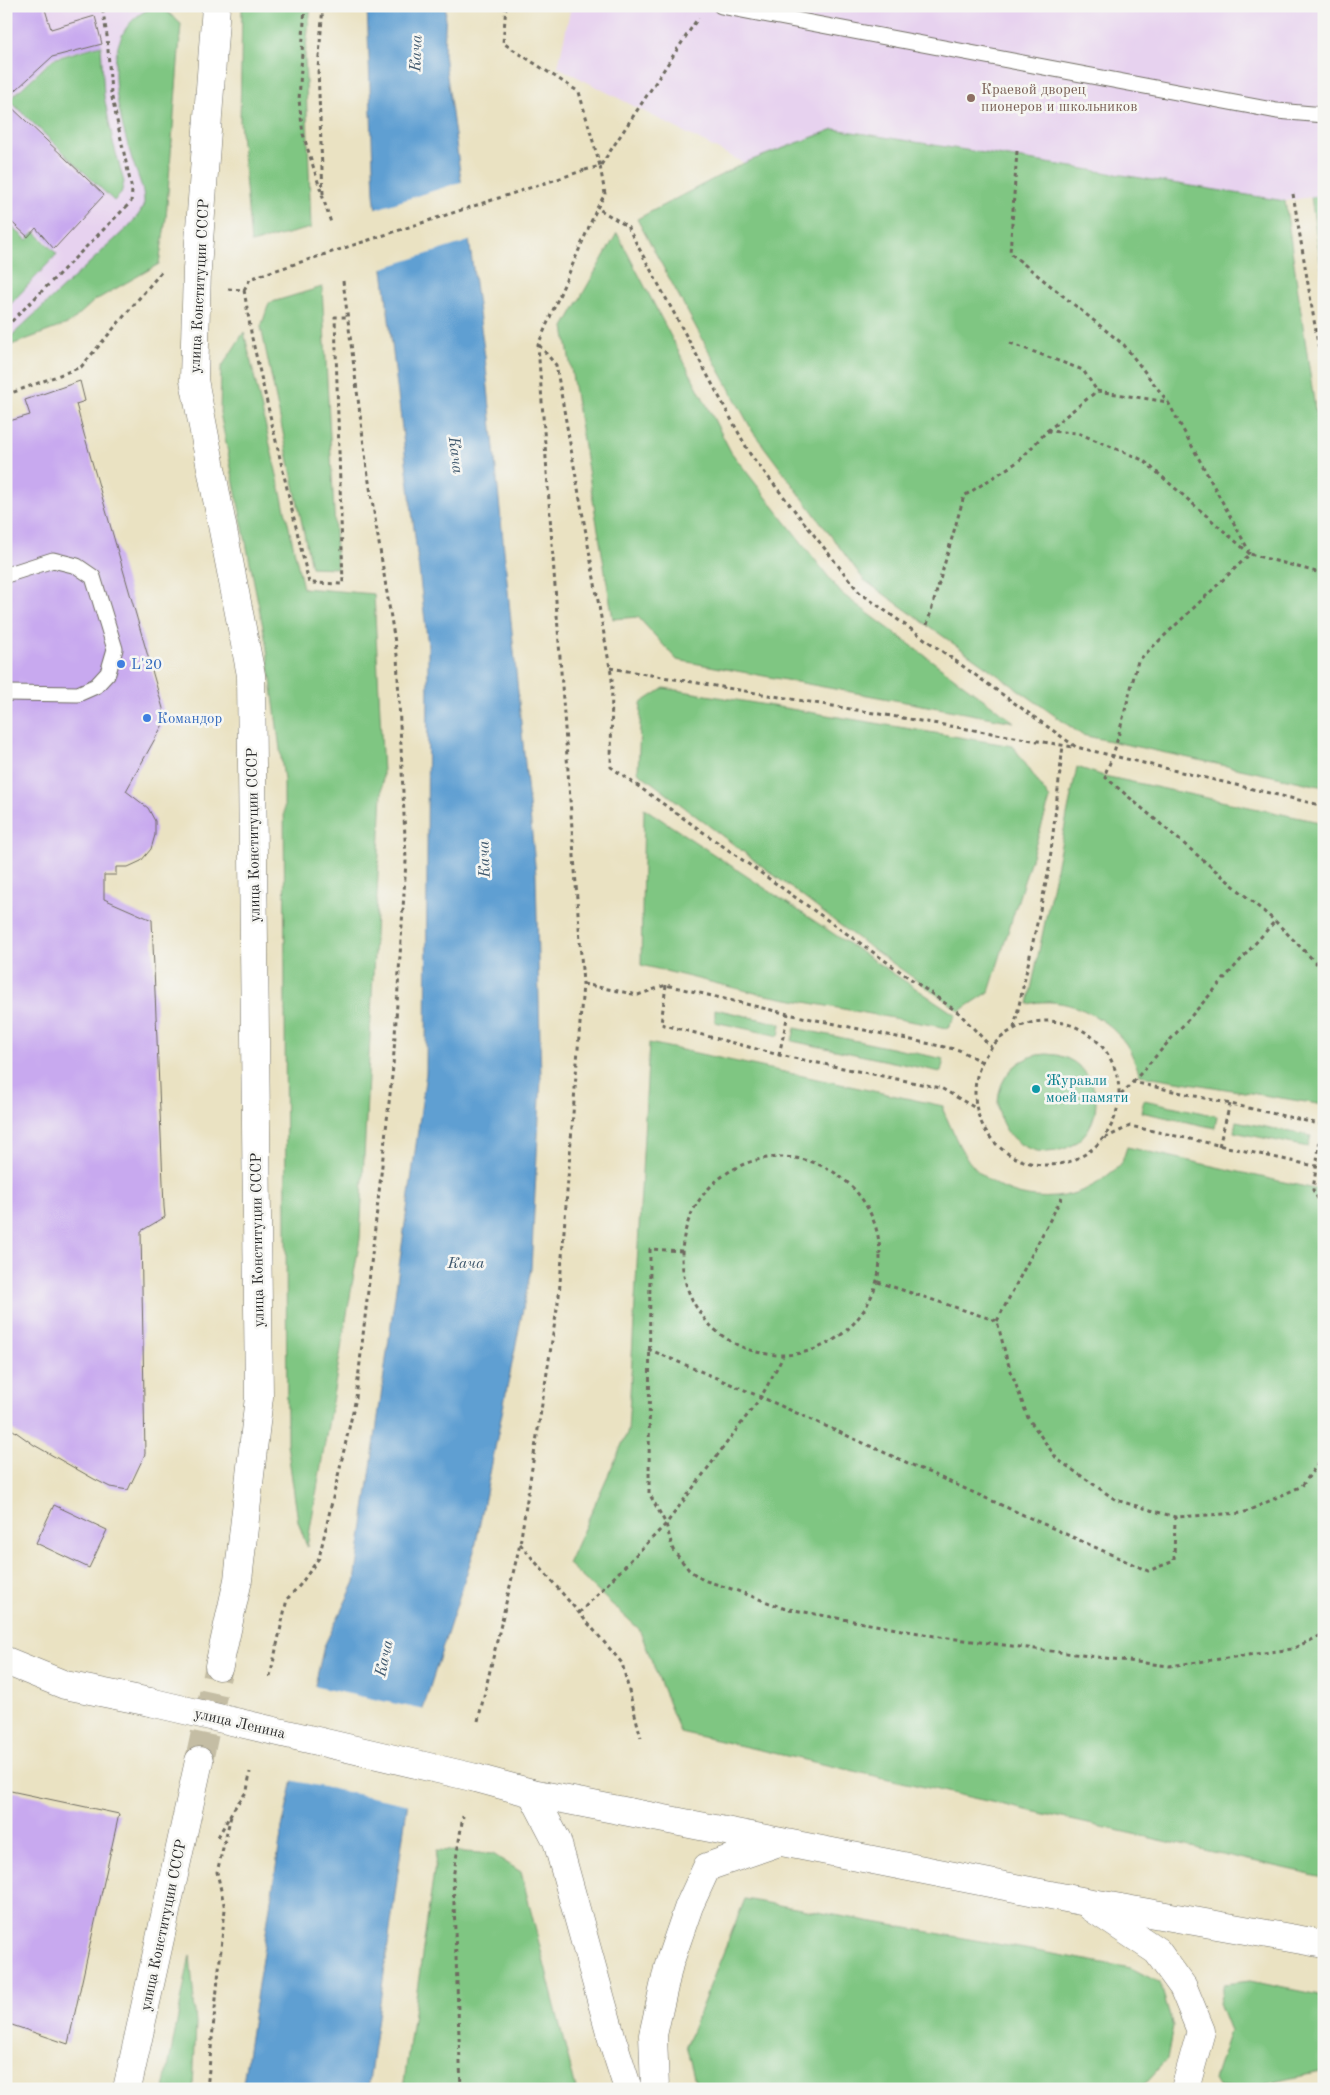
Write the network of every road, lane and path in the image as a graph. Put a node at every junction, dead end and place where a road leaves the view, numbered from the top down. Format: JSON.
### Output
{"nodes":[{"id":1,"x":102,"y":6,"type":"edge"},
{"id":2,"x":216,"y":6,"type":"edge"},
{"id":3,"x":305,"y":6,"type":"edge"},
{"id":4,"x":323,"y":6,"type":"edge"},
{"id":5,"x":506,"y":6,"type":"edge"},
{"id":6,"x":721,"y":6,"type":"edge"},
{"id":7,"x":701,"y":14,"type":"dead end"},
{"id":8,"x":1324,"y":115,"type":"edge"},
{"id":9,"x":1017,"y":151,"type":"dead end"},
{"id":10,"x":600,"y":166,"type":"junction"},
{"id":11,"x":1293,"y":194,"type":"dead end"},
{"id":12,"x":323,"y":200,"type":"junction"},
{"id":13,"x":597,"y":208,"type":"junction"},
{"id":14,"x":331,"y":223,"type":"dead end"},
{"id":15,"x":165,"y":268,"type":"dead end"},
{"id":16,"x":343,"y":281,"type":"dead end"},
{"id":17,"x":226,"y":289,"type":"dead end"},
{"id":18,"x":244,"y":290,"type":"junction"},
{"id":19,"x":347,"y":316,"type":"junction"},
{"id":20,"x":6,"y":327,"type":"edge"},
{"id":21,"x":1010,"y":343,"type":"dead end"},
{"id":22,"x":538,"y":345,"type":"junction"},
{"id":23,"x":1324,"y":380,"type":"edge"},
{"id":24,"x":1097,"y":391,"type":"junction"},
{"id":25,"x":6,"y":395,"type":"edge"},
{"id":26,"x":1168,"y":402,"type":"junction"},
{"id":27,"x":1046,"y":431,"type":"junction"},
{"id":28,"x":1250,"y":554,"type":"junction"},
{"id":29,"x":1324,"y":574,"type":"edge"},
{"id":30,"x":6,"y":575,"type":"edge"},
{"id":31,"x":927,"y":625,"type":"dead end"},
{"id":32,"x":610,"y":668,"type":"junction"},
{"id":33,"x":6,"y":693,"type":"edge"},
{"id":34,"x":1062,"y":745,"type":"junction"},
{"id":35,"x":1076,"y":747,"type":"junction"},
{"id":36,"x":1113,"y":756,"type":"junction"},
{"id":37,"x":1324,"y":806,"type":"edge"},
{"id":38,"x":1275,"y":920,"type":"junction"},
{"id":39,"x":1324,"y":971,"type":"edge"},
{"id":40,"x":583,"y":984,"type":"junction"},
{"id":41,"x":666,"y":985,"type":"junction"},
{"id":42,"x":788,"y":1014,"type":"junction"},
{"id":43,"x":1014,"y":1028,"type":"junction"},
{"id":44,"x":991,"y":1047,"type":"junction"},
{"id":45,"x":779,"y":1055,"type":"junction"},
{"id":46,"x":982,"y":1062,"type":"junction"},
{"id":47,"x":1133,"y":1082,"type":"junction"},
{"id":48,"x":1120,"y":1096,"type":"junction"},
{"id":49,"x":1230,"y":1104,"type":"junction"},
{"id":50,"x":977,"y":1109,"type":"junction"},
{"id":51,"x":1323,"y":1125,"type":"edge"},
{"id":52,"x":1104,"y":1138,"type":"junction"},
{"id":53,"x":1218,"y":1146,"type":"junction"},
{"id":54,"x":1315,"y":1166,"type":"junction"},
{"id":55,"x":1324,"y":1168,"type":"edge"},
{"id":56,"x":1062,"y":1196,"type":"dead end"},
{"id":57,"x":1324,"y":1209,"type":"edge"},
{"id":58,"x":682,"y":1251,"type":"junction"},
{"id":59,"x":878,"y":1282,"type":"junction"},
{"id":60,"x":997,"y":1321,"type":"junction"},
{"id":61,"x":648,"y":1350,"type":"junction"},
{"id":62,"x":783,"y":1357,"type":"junction"},
{"id":63,"x":761,"y":1397,"type":"junction"},
{"id":64,"x":1324,"y":1455,"type":"edge"},
{"id":65,"x":1175,"y":1518,"type":"junction"},
{"id":66,"x":666,"y":1524,"type":"junction"},
{"id":67,"x":520,"y":1544,"type":"junction"},
{"id":68,"x":579,"y":1612,"type":"junction"},
{"id":69,"x":1324,"y":1634,"type":"edge"},
{"id":70,"x":6,"y":1661,"type":"edge"},
{"id":71,"x":219,"y":1666,"type":"tunnel mouth"},
{"id":72,"x":270,"y":1677,"type":"dead end"},
{"id":73,"x":478,"y":1721,"type":"dead end"},
{"id":74,"x":641,"y":1738,"type":"dead end"},
{"id":75,"x":199,"y":1761,"type":"tunnel mouth"},
{"id":76,"x":250,"y":1772,"type":"dead end"},
{"id":77,"x":247,"y":1791,"type":"dead end"},
{"id":78,"x":532,"y":1793,"type":"junction"},
{"id":79,"x":233,"y":1810,"type":"dead end"},
{"id":80,"x":463,"y":1816,"type":"dead end"},
{"id":81,"x":780,"y":1842,"type":"junction"},
{"id":82,"x":1081,"y":1900,"type":"junction"},
{"id":83,"x":1324,"y":1944,"type":"edge"},
{"id":84,"x":127,"y":2089,"type":"edge"},
{"id":85,"x":207,"y":2089,"type":"edge"},
{"id":86,"x":461,"y":2089,"type":"edge"},
{"id":87,"x":628,"y":2089,"type":"edge"},
{"id":88,"x":655,"y":2089,"type":"edge"},
{"id":89,"x":1185,"y":2089,"type":"edge"}],
"edges":[{"from":1,"to":20,"type":"path"},
{"from":2,"to":71,"type":"main road","name":"улица Конституции СССР"},
{"from":3,"to":12,"type":"path"},
{"from":4,"to":12,"type":"path"},
{"from":5,"to":10,"type":"path"},
{"from":6,"to":8,"type":"lane"},
{"from":7,"to":10,"type":"path"},
{"from":9,"to":26,"type":"path"},
{"from":10,"to":13,"type":"path"},
{"from":10,"to":18,"type":"path","bridge":true},
{"from":11,"to":23,"type":"path"},
{"from":12,"to":14,"type":"path"},
{"from":13,"to":22,"type":"path"},
{"from":13,"to":35,"type":"path"},
{"from":15,"to":25,"type":"path"},
{"from":16,"to":19,"type":"path"},
{"from":17,"to":18,"type":"path"},
{"from":18,"to":19,"type":"path"},
{"from":19,"to":72,"type":"path"},
{"from":21,"to":24,"type":"path"},
{"from":22,"to":32,"type":"path"},
{"from":22,"to":40,"type":"path"},
{"from":24,"to":26,"type":"path"},
{"from":24,"to":27,"type":"path"},
{"from":26,"to":28,"type":"path"},
{"from":27,"to":28,"type":"path"},
{"from":27,"to":31,"type":"path"},
{"from":28,"to":29,"type":"path"},
{"from":28,"to":36,"type":"path"},
{"from":30,"to":33,"type":"lane"},
{"from":32,"to":34,"type":"path"},
{"from":32,"to":44,"type":"path"},
{"from":34,"to":35,"type":"path"},
{"from":34,"to":43,"type":"path"},
{"from":35,"to":36,"type":"path"},
{"from":36,"to":37,"type":"path"},
{"from":36,"to":38,"type":"path"},
{"from":38,"to":39,"type":"path"},
{"from":38,"to":47,"type":"path"},
{"from":40,"to":41,"type":"path"},
{"from":40,"to":67,"type":"path"},
{"from":41,"to":42,"type":"path"},
{"from":41,"to":45,"type":"path"},
{"from":42,"to":45,"type":"path"},
{"from":42,"to":46,"type":"path"},
{"from":43,"to":44,"type":"path"},
{"from":43,"to":48,"type":"path"},
{"from":44,"to":46,"type":"path"},
{"from":45,"to":50,"type":"path"},
{"from":46,"to":50,"type":"path"},
{"from":47,"to":48,"type":"path"},
{"from":47,"to":49,"type":"path"},
{"from":48,"to":52,"type":"path"},
{"from":49,"to":51,"type":"path"},
{"from":49,"to":53,"type":"path"},
{"from":50,"to":52,"type":"path"},
{"from":51,"to":54,"type":"path"},
{"from":52,"to":53,"type":"path"},
{"from":53,"to":54,"type":"path"},
{"from":54,"to":55,"type":"path"},
{"from":54,"to":57,"type":"path"},
{"from":56,"to":60,"type":"path"},
{"from":58,"to":59,"type":"path"},
{"from":58,"to":61,"type":"path"},
{"from":58,"to":62,"type":"path"},
{"from":59,"to":60,"type":"path"},
{"from":59,"to":62,"type":"path"},
{"from":60,"to":65,"type":"path"},
{"from":61,"to":63,"type":"path"},
{"from":61,"to":66,"type":"path"},
{"from":62,"to":63,"type":"path"},
{"from":63,"to":65,"type":"path"},
{"from":63,"to":66,"type":"path"},
{"from":64,"to":65,"type":"path"},
{"from":66,"to":68,"type":"path"},
{"from":66,"to":69,"type":"path"},
{"from":67,"to":68,"type":"path"},
{"from":67,"to":73,"type":"path"},
{"from":68,"to":74,"type":"path"},
{"from":70,"to":78,"type":"main road","name":"улица Ленина","bridge":true},
{"from":75,"to":84,"type":"main road","name":"улица Конституции СССР"},
{"from":76,"to":77,"type":"path"},
{"from":78,"to":81,"type":"main road","name":"улица Ленина"},
{"from":78,"to":87,"type":"main road"},
{"from":79,"to":85,"type":"path"},
{"from":80,"to":86,"type":"path"},
{"from":81,"to":82,"type":"main road","name":"улица Ленина"},
{"from":81,"to":88,"type":"main road"},
{"from":82,"to":83,"type":"main road","name":"улица Ленина"},
{"from":82,"to":89,"type":"main road"}]}
